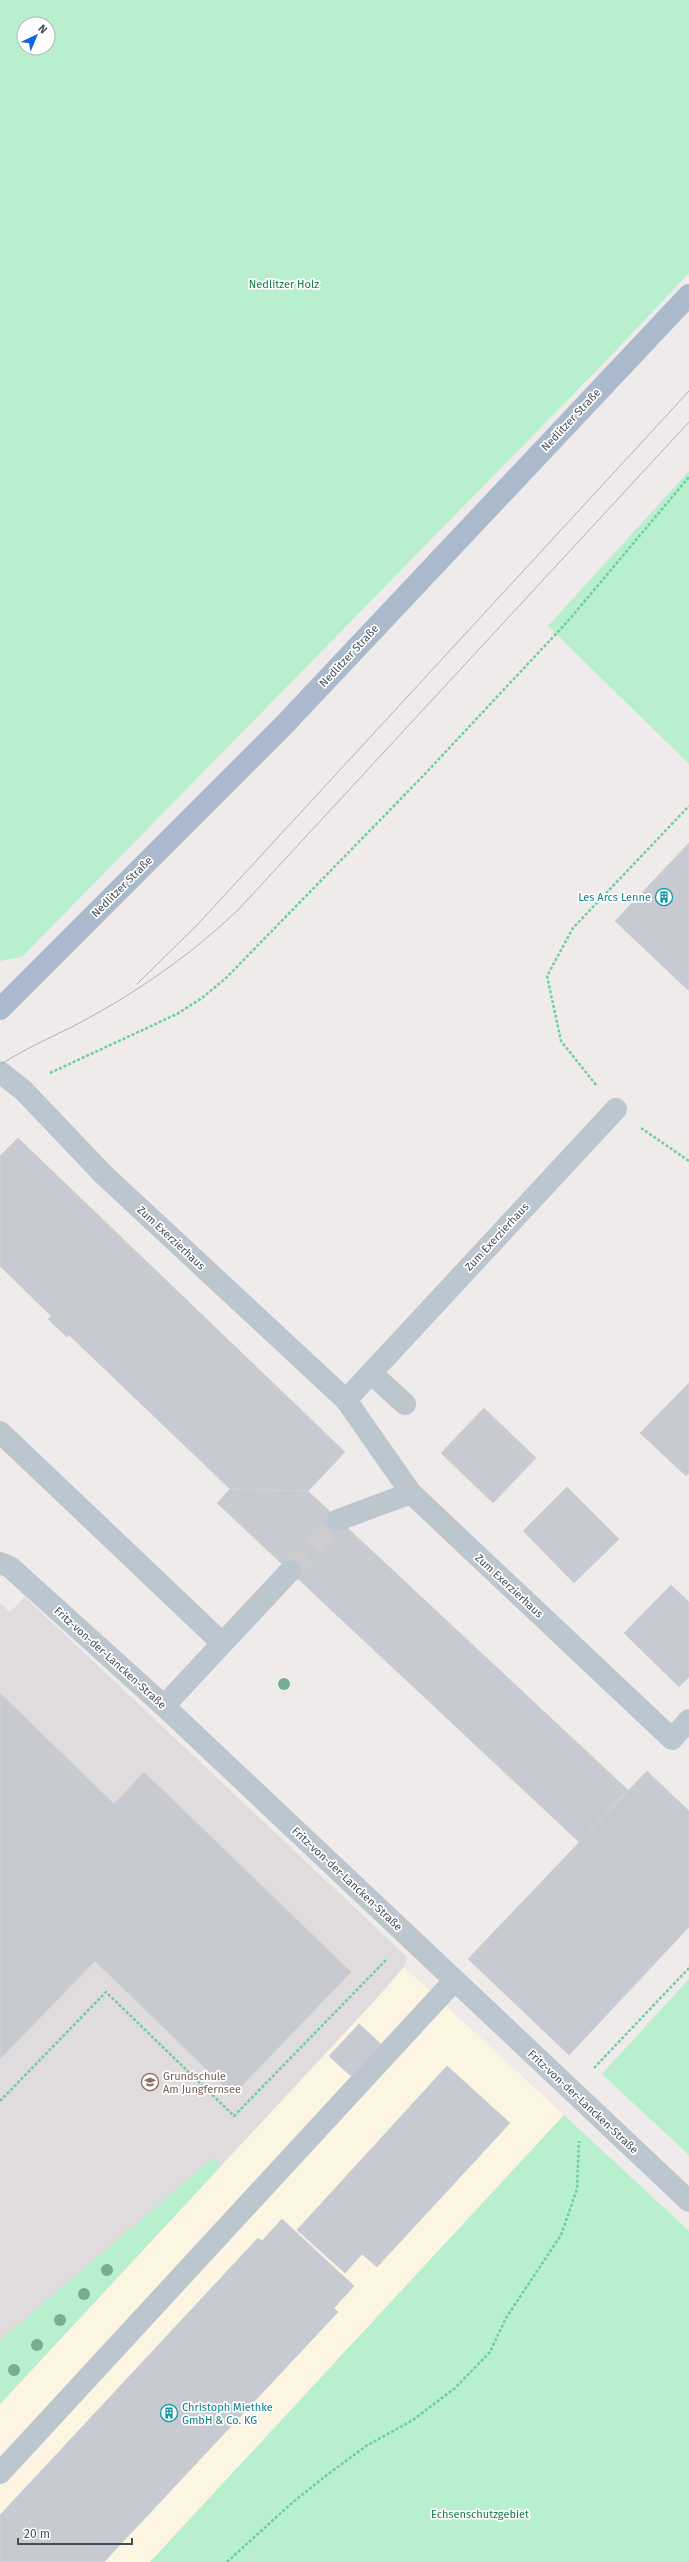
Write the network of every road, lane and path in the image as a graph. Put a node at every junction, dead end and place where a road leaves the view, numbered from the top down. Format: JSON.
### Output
{"nodes":[{"id":1,"x":689,"y":295,"type":"edge"},
{"id":2,"x":689,"y":477,"type":"edge"},
{"id":3,"x":689,"y":806,"type":"edge"},
{"id":4,"x":0,"y":1009,"type":"edge"},
{"id":5,"x":0,"y":1072,"type":"edge"},
{"id":6,"x":23,"y":1090,"type":"junction"},
{"id":7,"x":616,"y":1109,"type":"junction"},
{"id":8,"x":689,"y":1161,"type":"edge"},
{"id":9,"x":371,"y":1373,"type":"junction"},
{"id":10,"x":346,"y":1400,"type":"junction"},
{"id":11,"x":405,"y":1404,"type":"dead end"},
{"id":12,"x":0,"y":1432,"type":"edge"},
{"id":13,"x":411,"y":1493,"type":"junction"},
{"id":14,"x":338,"y":1520,"type":"tunnel mouth"},
{"id":15,"x":0,"y":1563,"type":"edge"},
{"id":16,"x":290,"y":1571,"type":"tunnel mouth"},
{"id":17,"x":222,"y":1644,"type":"junction"},
{"id":18,"x":164,"y":1706,"type":"junction"},
{"id":19,"x":689,"y":1720,"type":"edge"},
{"id":20,"x":408,"y":1937,"type":"junction"},
{"id":21,"x":689,"y":1968,"type":"edge"},
{"id":22,"x":454,"y":1981,"type":"junction"},
{"id":23,"x":572,"y":2092,"type":"junction"},
{"id":24,"x":0,"y":2101,"type":"edge"},
{"id":25,"x":689,"y":2201,"type":"edge"},
{"id":26,"x":0,"y":2473,"type":"edge"},
{"id":27,"x":227,"y":2562,"type":"edge"}],
"edges":[{"from":1,"to":4,"type":"main road","name":"Nedlitzer Straße"},
{"from":2,"to":6,"type":"path"},
{"from":3,"to":7,"type":"path"},
{"from":5,"to":6,"type":"street","name":"Zum Exerzierhaus"},
{"from":6,"to":10,"type":"street","name":"Zum Exerzierhaus"},
{"from":7,"to":8,"type":"path"},
{"from":7,"to":9,"type":"street","name":"Zum Exerzierhaus"},
{"from":9,"to":10,"type":"street","name":"Zum Exerzierhaus"},
{"from":9,"to":11,"type":"street"},
{"from":10,"to":13,"type":"street","name":"Zum Exerzierhaus"},
{"from":12,"to":17,"type":"street"},
{"from":13,"to":14,"type":"street"},
{"from":13,"to":19,"type":"street","name":"Zum Exerzierhaus"},
{"from":15,"to":18,"type":"street","name":"Fritz-von-der-Lancken-Straße"},
{"from":16,"to":17,"type":"street"},
{"from":17,"to":18,"type":"street"},
{"from":18,"to":20,"type":"street","name":"Fritz-von-der-Lancken-Straße"},
{"from":20,"to":22,"type":"street","name":"Fritz-von-der-Lancken-Straße"},
{"from":20,"to":24,"type":"path"},
{"from":21,"to":23,"type":"path"},
{"from":22,"to":23,"type":"street","name":"Fritz-von-der-Lancken-Straße"},
{"from":22,"to":26,"type":"street"},
{"from":23,"to":25,"type":"street","name":"Fritz-von-der-Lancken-Straße"},
{"from":23,"to":27,"type":"path"}]}
